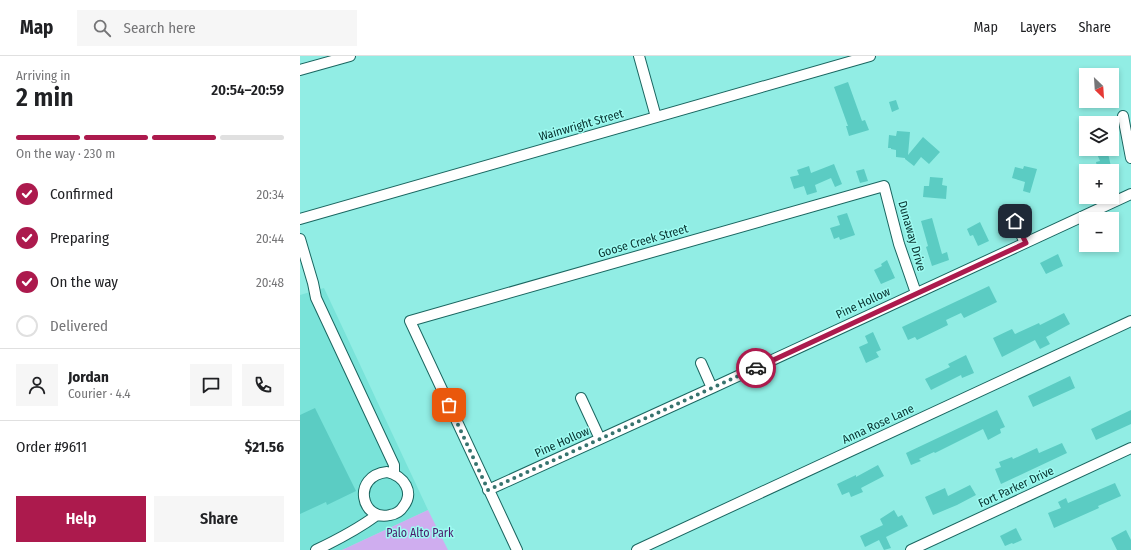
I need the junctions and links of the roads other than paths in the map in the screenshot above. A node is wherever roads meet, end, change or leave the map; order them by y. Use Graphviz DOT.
graph roads {
  1 [pos="350,56"];
  2 [pos="639,56"];
  3 [pos="870,56"];
  4 [pos="300,70"];
  5 [pos="1123,116"];
  6 [pos="656,117"];
  7 [pos="1131,158"];
  8 [pos="884,186"];
  9 [pos="1131,194"];
  10 [pos="1010,210"];
  11 [pos="300,219"];
  12 [pos="300,240"];
  13 [pos="1026,243"];
  14 [pos="916,293"];
  15 [pos="1131,321"];
  16 [pos="701,364"];
  17 [pos="712,388"];
  18 [pos="581,398"];
  19 [pos="600,439"];
  20 [pos="1131,448"];
  21 [pos="394,474"];
  22 [pos="488,490"];
  23 [pos="377,516"];
  24 [pos="316,550"];
  25 [pos="517,550"];
  26 [pos="637,550"];
  27 [pos="911,550"];
  1 -- 4 [label="street"];
  2 -- 6 [label="street"];
  3 -- 6 [label="street, Wainwright Street"];
  5 -- 7 [label="street"];
  6 -- 11 [label="street, Wainwright Street"];
  8 -- 14 [label="street, Dunaway Drive"];
  8 -- 22 [label="street, Goose Creek Street"];
  9 -- 13 [label="street, Pine Hollow"];
  10 -- 13 [label="street"];
  12 -- 21 [label="street"];
  13 -- 14 [label="street, Pine Hollow"];
  14 -- 17 [label="street, Pine Hollow"];
  15 -- 26 [label="street, Anna Rose Lane"];
  16 -- 17 [label="street"];
  17 -- 19 [label="street, Pine Hollow"];
  18 -- 19 [label="street"];
  19 -- 22 [label="street, Pine Hollow"];
  20 -- 27 [label="street, Fort Parker Drive"];
  21 -- 23 [label="street"];
  21 -- 23 [label="street"];
  22 -- 25 [label="street"];
  23 -- 24 [label="street"];
}
